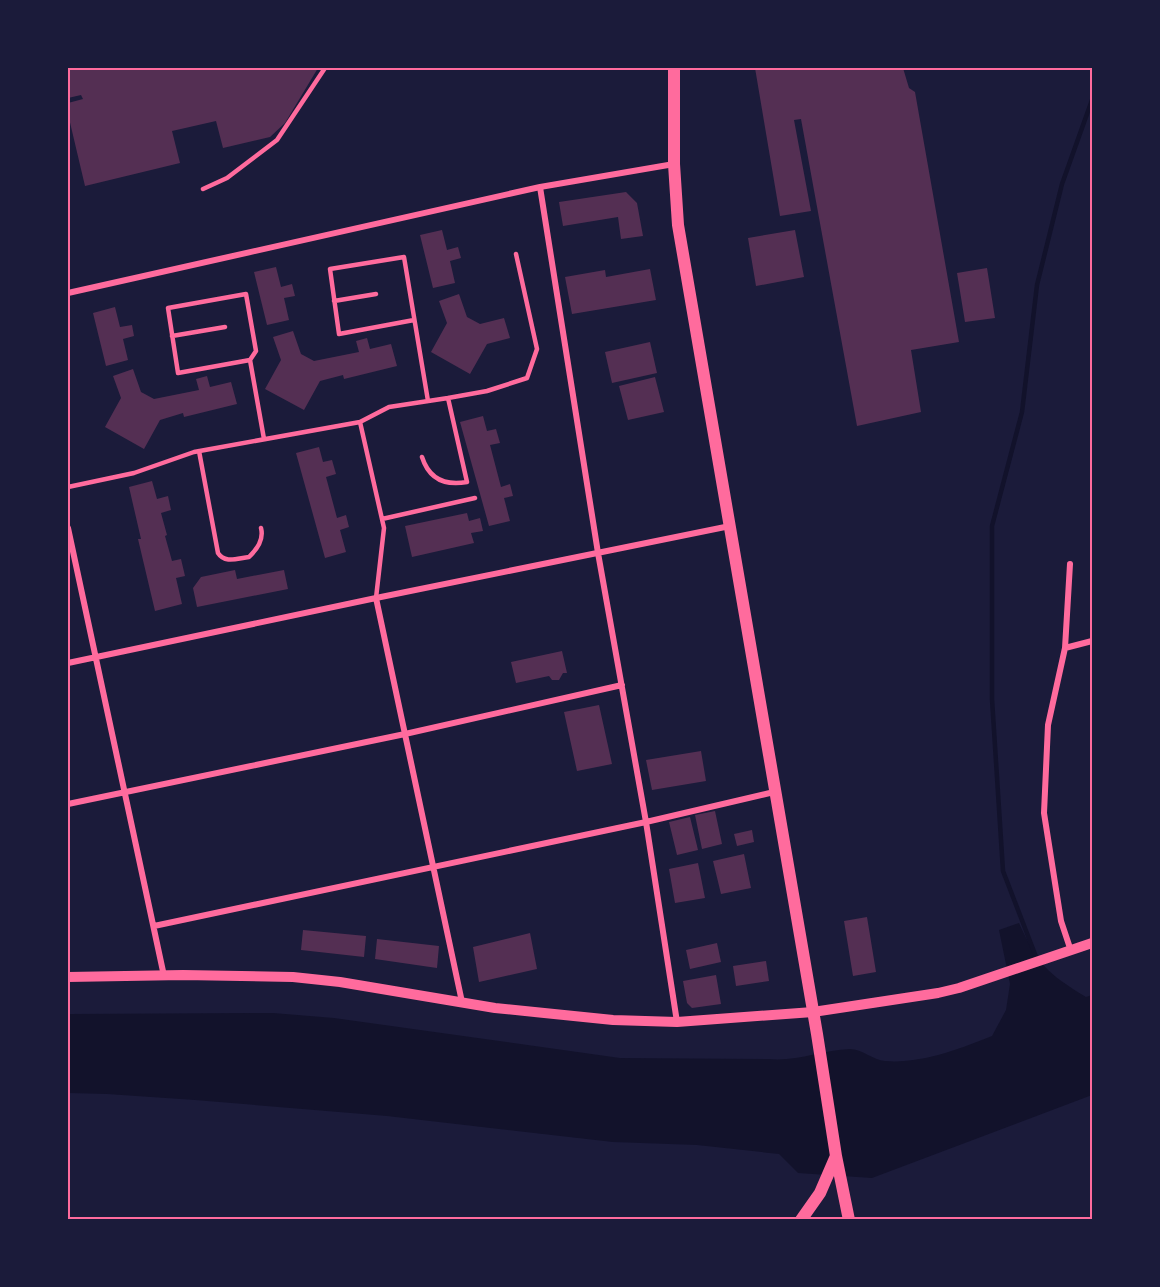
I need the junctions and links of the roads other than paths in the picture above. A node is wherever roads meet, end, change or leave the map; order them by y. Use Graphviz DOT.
graph roads {
  1 [pos="325,68"];
  2 [pos="674,68"];
  3 [pos="674,164"];
  4 [pos="540,187"];
  5 [pos="204,189"];
  6 [pos="516,254"];
  7 [pos="68,293"];
  8 [pos="375,294"];
  9 [pos="334,301"];
  10 [pos="414,320"];
  11 [pos="225,327"];
  12 [pos="172,336"];
  13 [pos="250,360"];
  14 [pos="448,398"];
  15 [pos="428,401"];
  16 [pos="360,422"];
  17 [pos="264,439"];
  18 [pos="200,451"];
  19 [pos="422,457"];
  20 [pos="68,487"];
  21 [pos="475,498"];
  22 [pos="382,519"];
  23 [pos="730,526"];
  24 [pos="68,528"];
  25 [pos="261,528"];
  26 [pos="598,553"];
  27 [pos="1071,564"];
  28 [pos="376,598"];
  29 [pos="1092,641"];
  30 [pos="1065,648"];
  31 [pos="96,657"];
  32 [pos="68,663"];
  33 [pos="622,685"];
  34 [pos="405,734"];
  35 [pos="124,792"];
  36 [pos="774,792"];
  37 [pos="68,804"];
  38 [pos="646,822"];
  39 [pos="433,867"];
  40 [pos="154,926"];
  41 [pos="1092,943"];
  42 [pos="1068,952"];
  43 [pos="164,975"];
  44 [pos="68,977"];
  45 [pos="462,1002"];
  46 [pos="813,1012"];
  47 [pos="677,1022"];
  48 [pos="836,1156"];
  49 [pos="801,1220"];
  50 [pos="849,1220"];
  1 -- 5 [label="lane"];
  2 -- 3 [label="main road"];
  3 -- 4 [label="street"];
  3 -- 23 [label="main road"];
  4 -- 7 [label="street"];
  4 -- 26 [label="street"];
  6 -- 14 [label="lane"];
  8 -- 9 [label="lane"];
  9 -- 10 [label="lane"];
  9 -- 10 [label="lane"];
  10 -- 15 [label="lane"];
  11 -- 12 [label="lane"];
  12 -- 13 [label="lane"];
  12 -- 13 [label="lane"];
  13 -- 17 [label="lane"];
  14 -- 15 [label="lane"];
  14 -- 19 [label="lane"];
  15 -- 16 [label="lane"];
  16 -- 17 [label="lane"];
  16 -- 22 [label="lane"];
  17 -- 18 [label="lane"];
  18 -- 20 [label="lane"];
  18 -- 25 [label="lane"];
  21 -- 22 [label="lane"];
  22 -- 28 [label="lane"];
  23 -- 26 [label="street"];
  23 -- 36 [label="main road"];
  24 -- 31 [label="street"];
  26 -- 28 [label="street"];
  26 -- 33 [label="street"];
  27 -- 30 [label="street"];
  28 -- 31 [label="street"];
  28 -- 34 [label="street"];
  29 -- 30 [label="street"];
  30 -- 42 [label="street"];
  31 -- 32 [label="street"];
  31 -- 35 [label="street"];
  33 -- 34 [label="street"];
  33 -- 38 [label="street"];
  34 -- 35 [label="street"];
  34 -- 39 [label="street"];
  35 -- 37 [label="street"];
  35 -- 40 [label="street"];
  36 -- 38 [label="street"];
  36 -- 46 [label="main road"];
  38 -- 39 [label="street"];
  38 -- 47 [label="street"];
  39 -- 40 [label="street"];
  39 -- 45 [label="street"];
  40 -- 43 [label="street"];
  41 -- 42 [label="street"];
  42 -- 46 [label="street"];
  43 -- 44 [label="street"];
  43 -- 45 [label="street"];
  45 -- 47 [label="street"];
  46 -- 47 [label="street"];
  46 -- 48 [label="main road"];
  48 -- 49 [label="main road"];
  48 -- 50 [label="main road"];
}
